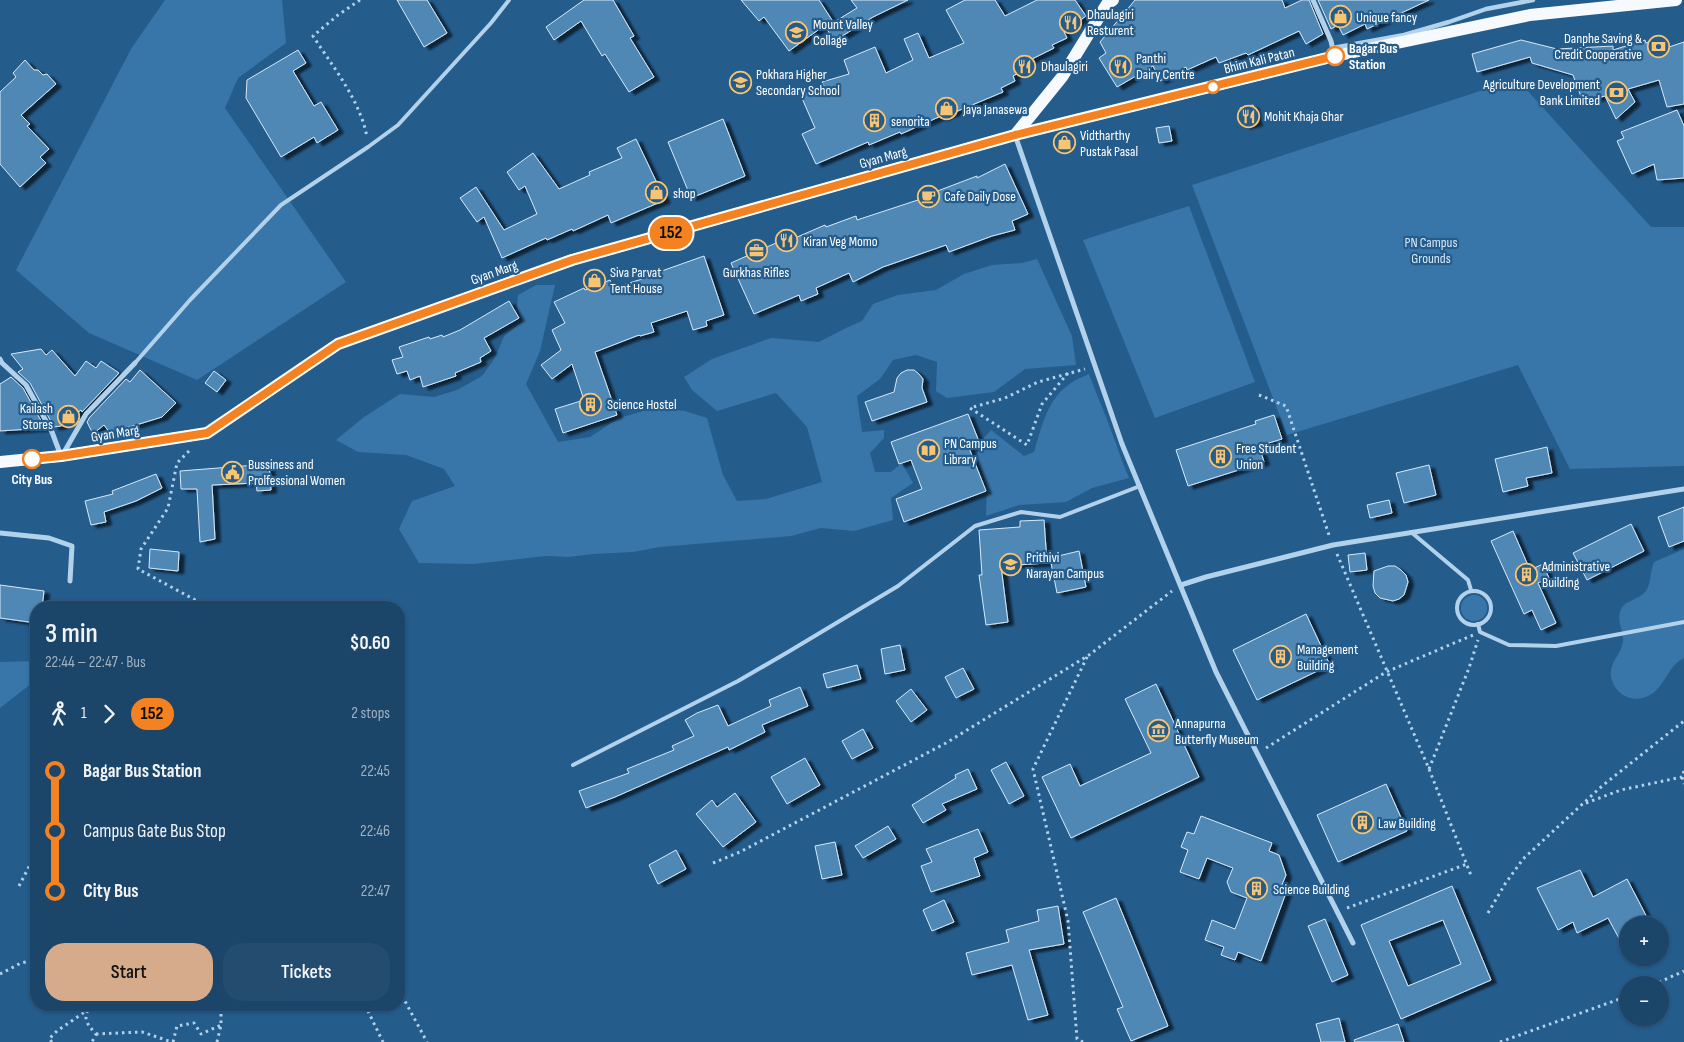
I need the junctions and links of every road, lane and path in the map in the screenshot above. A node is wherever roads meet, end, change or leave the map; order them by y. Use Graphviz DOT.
graph roads {
  1 [pos="360,0"];
  2 [pos="509,0"];
  3 [pos="1113,0"];
  4 [pos="1313,0"];
  5 [pos="1533,0"];
  6 [pos="1676,0"];
  7 [pos="1334,52"];
  8 [pos="1015,135"];
  9 [pos="368,147"];
  10 [pos="0,359"];
  11 [pos="135,363"];
  12 [pos="1095,367"];
  13 [pos="1068,373"];
  14 [pos="1259,395"];
  15 [pos="207,433"];
  16 [pos="61,456"];
  17 [pos="0,462"];
  18 [pos="1140,486"];
  19 [pos="1684,489"];
  20 [pos="1411,532"];
  21 [pos="0,533"];
  22 [pos="1333,545"];
  23 [pos="70,582"];
  24 [pos="1181,585"];
  25 [pos="1471,590"];
  26 [pos="197,601"];
  27 [pos="1684,622"];
  28 [pos="1478,624"];
  29 [pos="1480,632"];
  30 [pos="1089,655"];
  31 [pos="1386,672"];
  32 [pos="1684,721"];
  33 [pos="1257,753"];
  34 [pos="573,765"];
  35 [pos="1428,769"];
  36 [pos="1684,771"];
  37 [pos="1682,777"];
  38 [pos="1684,784"];
  39 [pos="1584,804"];
  40 [pos="713,863"];
  41 [pos="1467,864"];
  42 [pos="30,865"];
  43 [pos="1472,878"];
  44 [pos="19,886"];
  45 [pos="1337,911"];
  46 [pos="1488,913"];
  47 [pos="1353,943"];
  48 [pos="30,961"];
  49 [pos="1684,971"];
  50 [pos="0,974"];
  51 [pos="1669,978"];
  52 [pos="1619,999"];
  53 [pos="405,1001"];
  54 [pos="84,1011"];
  55 [pos="88,1011"];
  56 [pos="222,1011"];
  57 [pos="368,1011"];
  58 [pos="221,1025"];
  59 [pos="96,1034"];
  60 [pos="52,1042"];
  61 [pos="92,1042"];
  62 [pos="173,1042"];
  63 [pos="216,1042"];
  64 [pos="383,1042"];
  65 [pos="427,1042"];
  66 [pos="1083,1042"];
  67 [pos="1500,1042"];
  1 -- 9 [label="path"];
  2 -- 9 [label="lane"];
  3 -- 8 [label="main road"];
  4 -- 7 [label="street"];
  5 -- 7 [label="street"];
  6 -- 7 [label="main road, Bhim Kali Patan"];
  7 -- 8 [label="main road, Bhim Kali Patan"];
  8 -- 12 [label="street"];
  8 -- 15 [label="main road, Gyan Marg"];
  9 -- 11 [label="lane"];
  10 -- 16 [label="street"];
  11 -- 16 [label="street"];
  12 -- 13 [label="path"];
  12 -- 18 [label="street"];
  13 -- 13 [label="path"];
  14 -- 22 [label="path"];
  15 -- 16 [label="main road, Gyan Marg"];
  15 -- 26 [label="path"];
  16 -- 17 [label="main road, Gyan Marg"];
  18 -- 24 [label="street"];
  18 -- 34 [label="lane"];
  19 -- 20 [label="street"];
  20 -- 22 [label="street"];
  20 -- 25 [label="lane"];
  21 -- 23 [label="street"];
  22 -- 24 [label="street"];
  22 -- 31 [label="path"];
  24 -- 30 [label="path"];
  24 -- 33 [label="street"];
  25 -- 28 [label="lane"];
  25 -- 28 [label="lane"];
  27 -- 29 [label="lane"];
  28 -- 29 [label="lane"];
  29 -- 31 [label="path"];
  29 -- 35 [label="path"];
  30 -- 40 [label="path"];
  30 -- 66 [label="path"];
  31 -- 33 [label="path"];
  31 -- 35 [label="path"];
  32 -- 39 [label="path"];
  33 -- 45 [label="street"];
  35 -- 41 [label="path"];
  36 -- 37 [label="path"];
  37 -- 38 [label="path"];
  37 -- 39 [label="path"];
  39 -- 46 [label="path"];
  41 -- 43 [label="path"];
  41 -- 45 [label="path"];
  42 -- 44 [label="path"];
  45 -- 47 [label="street"];
  48 -- 50 [label="path"];
  49 -- 51 [label="path"];
  52 -- 67 [label="path"];
  53 -- 65 [label="path"];
  54 -- 60 [label="path"];
  55 -- 59 [label="path"];
  56 -- 58 [label="path"];
  57 -- 64 [label="path"];
  58 -- 62 [label="path"];
  58 -- 63 [label="path"];
  59 -- 61 [label="path"];
  59 -- 62 [label="path"];
}
